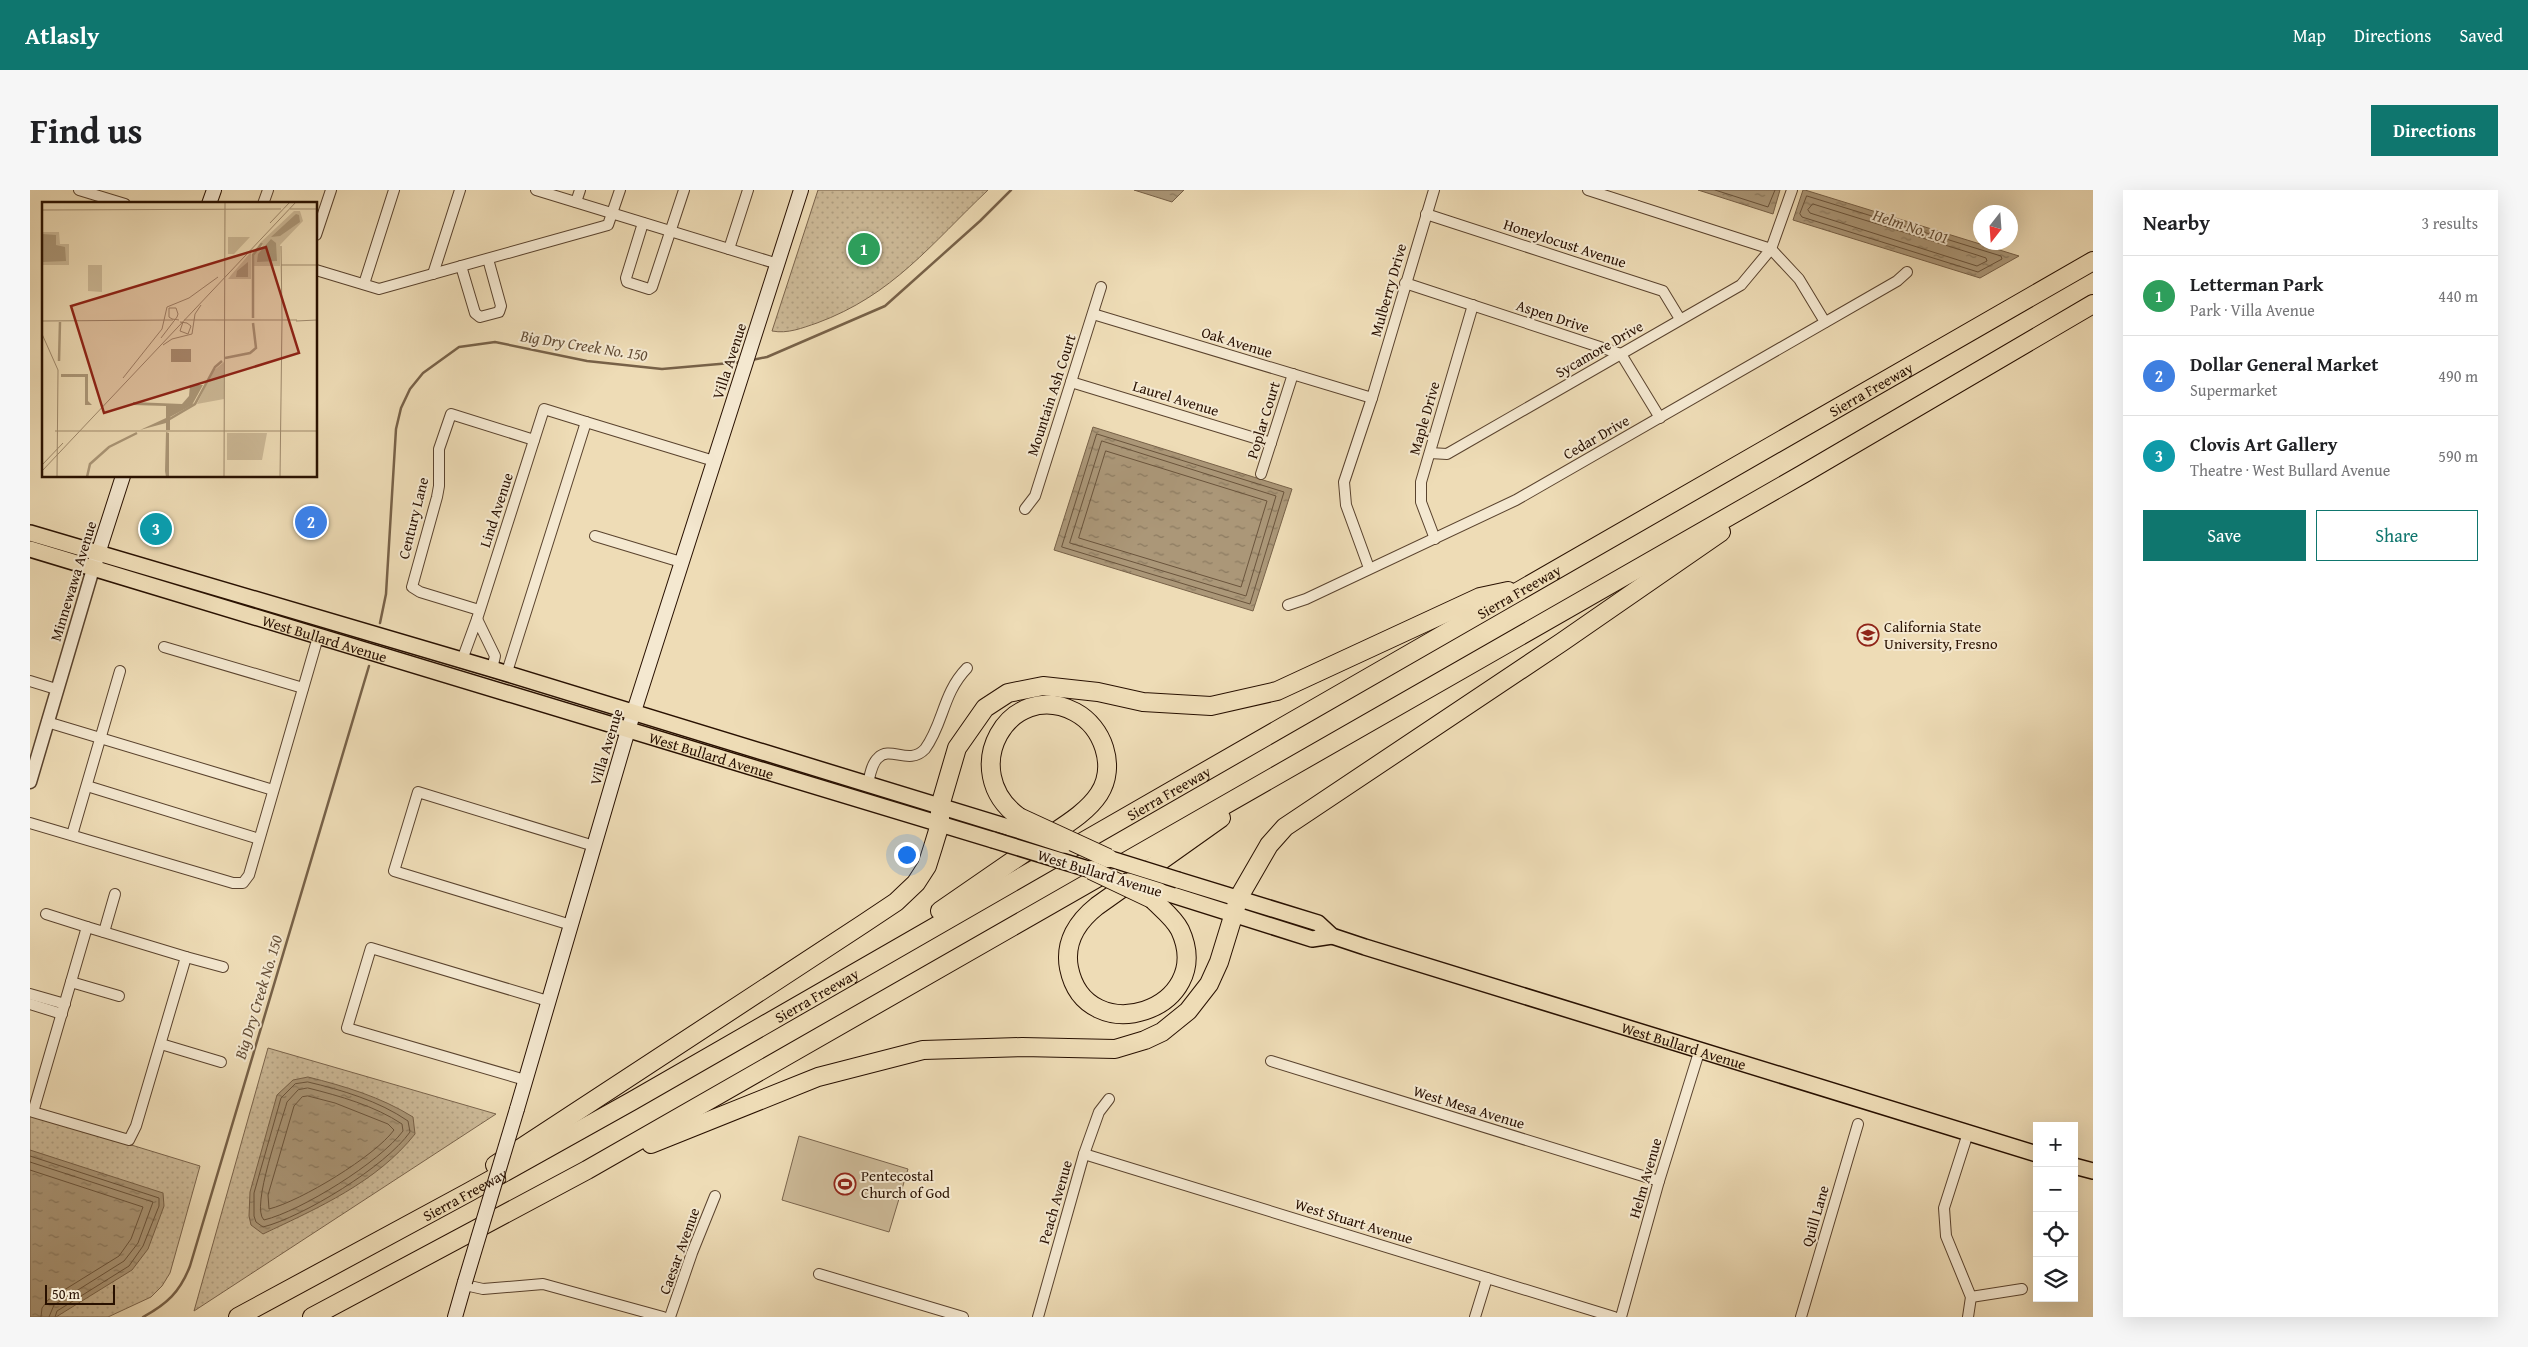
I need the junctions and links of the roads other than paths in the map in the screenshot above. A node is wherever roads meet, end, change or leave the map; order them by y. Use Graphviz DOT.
graph roads {
  1 [pos="79,190"];
  2 [pos="214,190"];
  3 [pos="268,190"];
  4 [pos="331,190"];
  5 [pos="394,190"];
  6 [pos="460,190"];
  7 [pos="536,190"];
  8 [pos="580,190"];
  9 [pos="620,190"];
  10 [pos="684,190"];
  11 [pos="748,190"];
  12 [pos="802,190"];
  13 [pos="1434,190"];
  14 [pos="1588,190"];
  15 [pos="1792,190"];
  16 [pos="118,202"];
  17 [pos="210,202"];
  18 [pos="264,202"];
  19 [pos="576,202"];
  20 [pos="612,213"];
  21 [pos="1426,214"];
  22 [pos="643,223"];
  23 [pos="318,229"];
  24 [pos="671,231"];
  25 [pos="730,249"];
  26 [pos="1771,250"];
  27 [pos="488,258"];
  28 [pos="2093,261"];
  29 [pos="778,264"];
  30 [pos="462,266"];
  31 [pos="318,271"];
  32 [pos="1907,272"];
  33 [pos="433,274"];
  34 [pos="1405,283"];
  35 [pos="364,284"];
  36 [pos="1101,287"];
  37 [pos="2093,304"];
  38 [pos="1472,305"];
  39 [pos="1093,314"];
  40 [pos="1680,319"];
  41 [pos="1825,322"];
  42 [pos="1621,354"];
  43 [pos="1293,374"];
  44 [pos="1071,382"];
  45 [pos="1372,398"];
  46 [pos="1660,418"];
  47 [pos="586,422"];
  48 [pos="534,440"];
  49 [pos="1271,443"];
  50 [pos="1430,453"];
  51 [pos="714,461"];
  52 [pos="1261,474"];
  53 [pos="1803,474"];
  54 [pos="122,478"];
  55 [pos="1026,509"];
  56 [pos="30,533"];
  57 [pos="595,536"];
  58 [pos="1435,539"];
  59 [pos="30,548"];
  60 [pos="98,552"];
  61 [pos="681,562"];
  62 [pos="1369,568"];
  63 [pos="93,569"];
  64 [pos="152,587"];
  65 [pos="1524,588"];
  66 [pos="236,593"];
  67 [pos="1288,605"];
  68 [pos="478,614"];
  69 [pos="318,637"];
  70 [pos="409,646"];
  71 [pos="164,647"];
  72 [pos="462,660"];
  73 [pos="967,668"];
  74 [pos="120,671"];
  75 [pos="499,672"];
  76 [pos="30,680"];
  77 [pos="56,688"];
  78 [pos="303,688"];
  79 [pos="633,714"];
  80 [pos="47,722"];
  81 [pos="628,730"];
  82 [pos="100,738"];
  83 [pos="1317,750"];
  84 [pos="777,774"];
  85 [pos="30,782"];
  86 [pos="868,783"];
  87 [pos="86,786"];
  88 [pos="274,790"];
  89 [pos="940,806"];
  90 [pos="30,823"];
  91 [pos="1015,823"];
  92 [pos="940,824"];
  93 [pos="72,835"];
  94 [pos="259,839"];
  95 [pos="594,846"];
  96 [pos="1108,858"];
  97 [pos="1091,870"];
  98 [pos="115,894"];
  99 [pos="1156,895"];
  100 [pos="1236,906"];
  101 [pos="46,914"];
  102 [pos="571,925"];
  103 [pos="87,927"];
  104 [pos="104,932"];
  105 [pos="186,957"];
  106 [pos="223,967"];
  107 [pos="849,974"];
  108 [pos="71,982"];
  109 [pos="30,994"];
  110 [pos="119,996"];
  111 [pos="548,1001"];
  112 [pos="30,1004"];
  113 [pos="64,1009"];
  114 [pos="161,1044"];
  115 [pos="1700,1049"];
  116 [pos="1271,1061"];
  117 [pos="221,1062"];
  118 [pos="525,1080"];
  119 [pos="1109,1099"];
  120 [pos="1858,1124"];
  121 [pos="1968,1132"];
  122 [pos="2033,1153"];
  123 [pos="1084,1154"];
  124 [pos="2077,1167"];
  125 [pos="588,1170"];
  126 [pos="2093,1172"];
  127 [pos="1659,1181"];
  128 [pos="715,1196"];
  129 [pos="380,1240"];
  130 [pos="819,1274"];
  131 [pos="1487,1278"];
  132 [pos="465,1283"];
  133 [pos="2022,1289"];
  134 [pos="1971,1296"];
  135 [pos="238,1317"];
  136 [pos="312,1317"];
  137 [pos="455,1317"];
  138 [pos="663,1317"];
  139 [pos="670,1317"];
  140 [pos="963,1317"];
  141 [pos="1038,1317"];
  142 [pos="1475,1317"];
  143 [pos="1614,1317"];
  144 [pos="1621,1317"];
  145 [pos="1801,1317"];
  146 [pos="1968,1317"];
  1 -- 16 [label="street"];
  2 -- 17 [label="main road"];
  3 -- 18 [label="street"];
  4 -- 23 [label="street"];
  5 -- 35 [label="street"];
  6 -- 33 [label="street"];
  7 -- 19 [label="street"];
  8 -- 19 [label="street"];
  9 -- 20 [label="street"];
  10 -- 24 [label="street"];
  11 -- 25 [label="street"];
  12 -- 29 [label="main road, Villa Avenue"];
  13 -- 21 [label="street, Mulberry Drive"];
  14 -- 26 [label="street"];
  15 -- 26 [label="street"];
  19 -- 20 [label="street"];
  20 -- 22 [label="street"];
  20 -- 27 [label="street"];
  21 -- 34 [label="street, Mulberry Drive"];
  21 -- 40 [label="street, Honeylocust Avenue"];
  22 -- 24 [label="street"];
  22 -- 24 [label="street"];
  24 -- 25 [label="street"];
  25 -- 29 [label="street"];
  26 -- 40 [label="street, Sycamore Drive"];
  26 -- 41 [label="street"];
  27 -- 30 [label="street"];
  27 -- 30 [label="street"];
  28 -- 65 [label="highway, Sierra Freeway"];
  29 -- 51 [label="main road, Villa Avenue"];
  30 -- 33 [label="street"];
  31 -- 35 [label="street"];
  32 -- 41 [label="street, Cedar Drive"];
  33 -- 35 [label="street"];
  34 -- 38 [label="street, Aspen Drive"];
  34 -- 45 [label="street, Mulberry Drive"];
  36 -- 39 [label="street, Mountain Ash Court"];
  37 -- 53 [label="highway"];
  38 -- 42 [label="street, Aspen Drive"];
  38 -- 50 [label="street, Maple Drive"];
  39 -- 43 [label="street, Oak Avenue"];
  39 -- 44 [label="street, Mountain Ash Court"];
  40 -- 42 [label="street, Sycamore Drive"];
  41 -- 46 [label="street, Cedar Drive"];
  42 -- 46 [label="street"];
  42 -- 50 [label="street, Sycamore Drive"];
  43 -- 45 [label="street, Oak Avenue"];
  43 -- 49 [label="street, Poplar Court"];
  44 -- 49 [label="street, Laurel Avenue"];
  44 -- 55 [label="street, Mountain Ash Court"];
  45 -- 62 [label="street, Mulberry Drive"];
  46 -- 58 [label="street, Cedar Drive"];
  47 -- 48 [label="street, Lind Avenue"];
  47 -- 51 [label="street"];
  47 -- 75 [label="street"];
  48 -- 68 [label="street, Lind Avenue"];
  48 -- 68 [label="street, Century Lane"];
  49 -- 52 [label="street, Poplar Court"];
  50 -- 58 [label="street, Maple Drive"];
  51 -- 61 [label="main road, Villa Avenue"];
  53 -- 83 [label="highway"];
  53 -- 100 [label="highway"];
  54 -- 60 [label="main road, Minnewawa Avenue"];
  56 -- 60 [label="main road, West Bullard Avenue"];
  57 -- 61 [label="street"];
  58 -- 62 [label="street, Cedar Drive"];
  59 -- 63 [label="main road, West Bullard Avenue"];
  60 -- 63 [label="main road, Minnewawa Avenue"];
  60 -- 66 [label="main road, West Bullard Avenue"];
  61 -- 79 [label="main road, Villa Avenue"];
  62 -- 67 [label="street, Cedar Drive"];
  63 -- 64 [label="main road, West Bullard Avenue"];
  63 -- 77 [label="street, Minnewawa Avenue"];
  64 -- 66 [label="main road"];
  64 -- 69 [label="main road, West Bullard Avenue"];
  65 -- 89 [label="highway"];
  65 -- 107 [label="highway, Sierra Freeway"];
  66 -- 70 [label="main road, West Bullard Avenue"];
  68 -- 72 [label="street, Lind Avenue"];
  68 -- 75 [label="street"];
  69 -- 70 [label="main road"];
  69 -- 78 [label="street"];
  69 -- 81 [label="main road, West Bullard Avenue"];
  70 -- 72 [label="main road, West Bullard Avenue"];
  71 -- 78 [label="street"];
  72 -- 75 [label="main road, West Bullard Avenue"];
  73 -- 86 [label="street"];
  74 -- 82 [label="street"];
  75 -- 79 [label="main road, West Bullard Avenue"];
  76 -- 77 [label="street"];
  77 -- 80 [label="street, Minnewawa Avenue"];
  78 -- 88 [label="street"];
  79 -- 81 [label="main road, Villa Avenue"];
  79 -- 86 [label="main road, West Bullard Avenue"];
  80 -- 82 [label="street"];
  80 -- 85 [label="street, Minnewawa Avenue"];
  81 -- 84 [label="main road, West Bullard Avenue"];
  81 -- 95 [label="main road, Villa Avenue"];
  82 -- 87 [label="street"];
  82 -- 88 [label="street"];
  83 -- 99 [label="highway"];
  83 -- 125 [label="highway"];
  84 -- 86 [label="main road"];
  84 -- 92 [label="main road, West Bullard Avenue"];
  86 -- 89 [label="main road, West Bullard Avenue"];
  87 -- 93 [label="street"];
  87 -- 94 [label="street"];
  88 -- 94 [label="street"];
  89 -- 91 [label="main road, West Bullard Avenue"];
  89 -- 92 [label="highway"];
  90 -- 93 [label="street"];
  91 -- 96 [label="highway, bridge"];
  91 -- 107 [label="highway"];
  92 -- 97 [label="main road, West Bullard Avenue, bridge"];
  92 -- 129 [label="highway"];
  93 -- 94 [label="street"];
  95 -- 102 [label="main road, Villa Avenue"];
  95 -- 102 [label="street"];
  96 -- 100 [label="main road, West Bullard Avenue, bridge"];
  97 -- 99 [label="highway, bridge"];
  98 -- 104 [label="street"];
  99 -- 100 [label="main road, West Bullard Avenue"];
  100 -- 115 [label="main road, West Bullard Avenue"];
  100 -- 125 [label="highway"];
  101 -- 103 [label="street"];
  102 -- 111 [label="main road, Villa Avenue"];
  103 -- 104 [label="street"];
  103 -- 108 [label="street"];
  104 -- 105 [label="street"];
  105 -- 106 [label="street"];
  105 -- 114 [label="street"];
  107 -- 129 [label="highway, Sierra Freeway"];
  108 -- 110 [label="street"];
  108 -- 113 [label="street"];
  109 -- 113 [label="street"];
  111 -- 118 [label="main road, Villa Avenue"];
  111 -- 118 [label="street"];
  112 -- 113 [label="street"];
  113 -- 114 [label="street"];
  114 -- 117 [label="street"];
  115 -- 121 [label="main road, West Bullard Avenue"];
  115 -- 127 [label="street, Helm Avenue"];
  116 -- 127 [label="street, West Mesa Avenue"];
  118 -- 132 [label="main road, Villa Avenue, bridge"];
  119 -- 123 [label="street, Peach Avenue"];
  120 -- 145 [label="street, Quill Lane"];
  121 -- 122 [label="main road, West Bullard Avenue"];
  121 -- 134 [label="street"];
  123 -- 131 [label="street, West Stuart Avenue"];
  123 -- 141 [label="street, Peach Avenue"];
  124 -- 126 [label="main road"];
  125 -- 136 [label="highway"];
  127 -- 144 [label="street, Helm Avenue"];
  128 -- 139 [label="street, Caesar Avenue"];
  129 -- 135 [label="highway, Sierra Freeway"];
  130 -- 140 [label="street"];
  131 -- 142 [label="street"];
  131 -- 143 [label="street, West Stuart Avenue"];
  132 -- 137 [label="main road, Villa Avenue"];
  132 -- 138 [label="street"];
  133 -- 134 [label="street"];
  134 -- 146 [label="street"];
}
